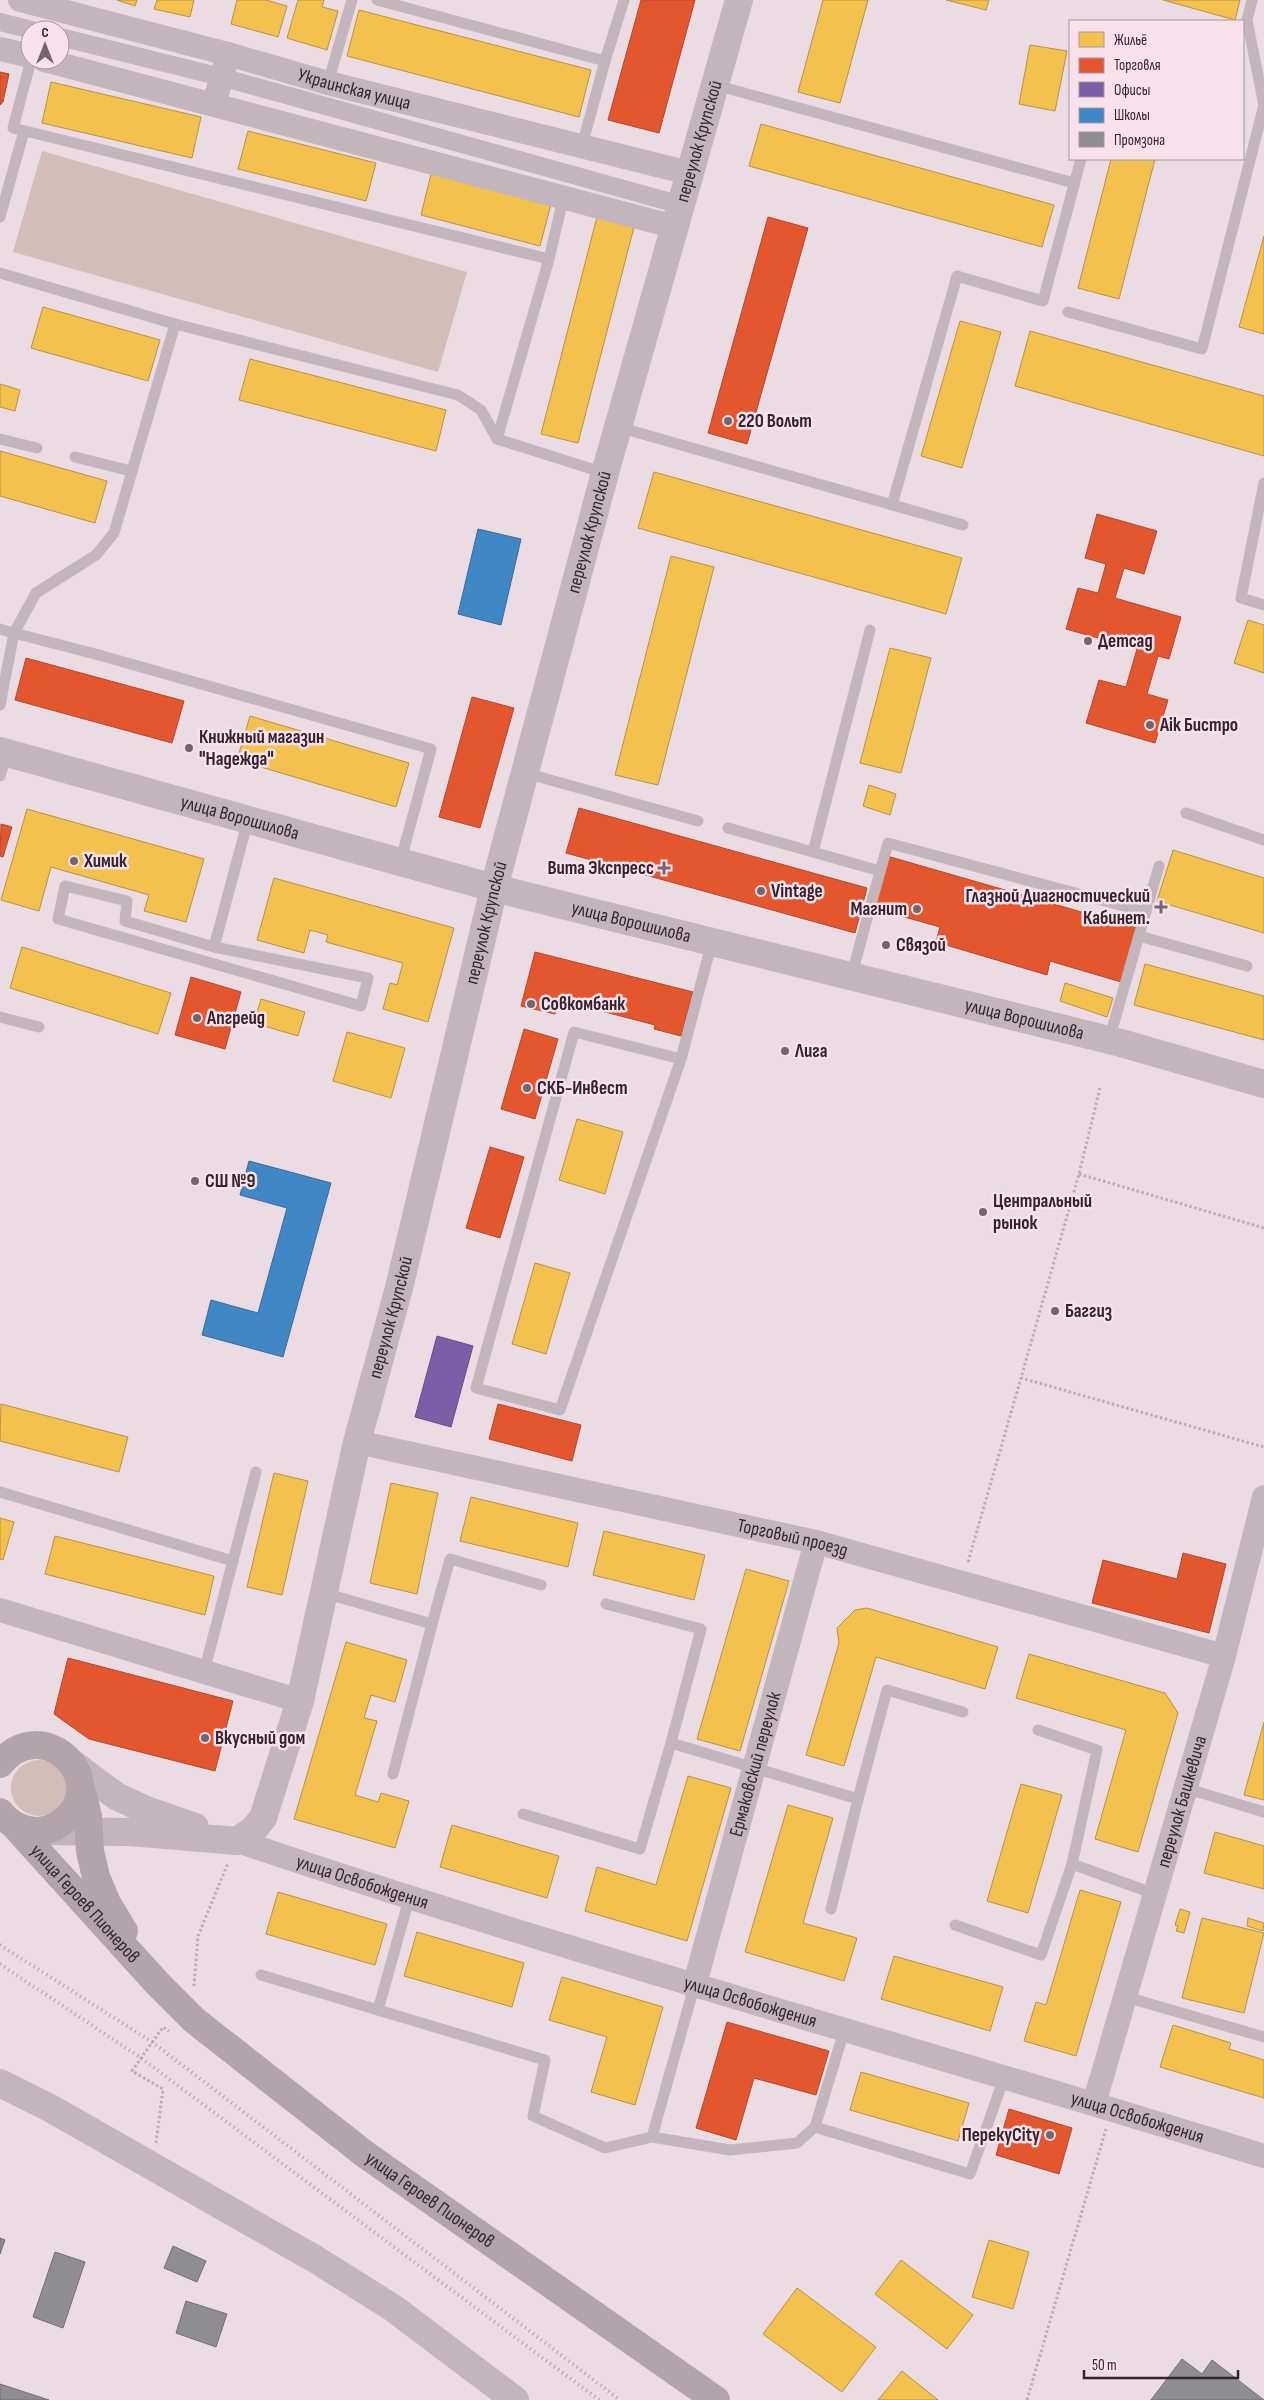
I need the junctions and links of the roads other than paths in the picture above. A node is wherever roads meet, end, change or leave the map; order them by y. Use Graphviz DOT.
graph roads {
  1 [pos="20,0"];
  2 [pos="352,0"];
  3 [pos="376,0"];
  4 [pos="624,0"];
  5 [pos="739,0"];
  6 [pos="1252,0"];
  7 [pos="0,22"];
  8 [pos="20,27"];
  9 [pos="70,39"];
  10 [pos="0,50"];
  11 [pos="20,54"];
  12 [pos="228,54"];
  13 [pos="605,61"];
  14 [pos="70,67"];
  15 [pos="28,70"];
  16 [pos="221,76"];
  17 [pos="328,83"];
  18 [pos="715,85"];
  19 [pos="214,104"];
  20 [pos="24,131"];
  21 [pos="582,146"];
  22 [pos="1081,160"];
  23 [pos="689,173"];
  24 [pos="1074,183"];
  25 [pos="563,198"];
  26 [pos="678,216"];
  27 [pos="0,217"];
  28 [pos="549,259"];
  29 [pos="0,273"];
  30 [pos="1068,312"];
  31 [pos="175,324"];
  32 [pos="618,427"];
  33 [pos="496,438"];
  34 [pos="0,439"];
  35 [pos="37,448"];
  36 [pos="75,457"];
  37 [pos="131,472"];
  38 [pos="605,473"];
  39 [pos="1264,483"];
  40 [pos="892,505"];
  41 [pos="963,525"];
  42 [pos="1264,605"];
  43 [pos="0,629"];
  44 [pos="870,630"];
  45 [pos="14,633"];
  46 [pos="0,705"];
  47 [pos="2,760"];
  48 [pos="525,774"];
  49 [pos="1186,813"];
  50 [pos="248,820"];
  51 [pos="698,821"];
  52 [pos="728,828"];
  53 [pos="1264,840"];
  54 [pos="814,852"];
  55 [pos="400,863"];
  56 [pos="1160,866"];
  57 [pos="880,871"];
  58 [pos="494,888"];
  59 [pos="1146,912"];
  60 [pos="1139,936"];
  61 [pos="712,942"];
  62 [pos="214,947"];
  63 [pos="1247,966"];
  64 [pos="851,978"];
  65 [pos="0,1017"];
  66 [pos="39,1027"];
  67 [pos="1109,1040"];
  68 [pos="681,1059"];
  69 [pos="1264,1084"];
  70 [pos="357,1442"];
  71 [pos="256,1472"];
  72 [pos="0,1492"];
  73 [pos="1264,1497"];
  74 [pos="816,1542"];
  75 [pos="233,1561"];
  76 [pos="541,1585"];
  77 [pos="324,1593"];
  78 [pos="606,1604"];
  79 [pos="0,1610"];
  80 [pos="432,1624"];
  81 [pos="1224,1656"];
  82 [pos="204,1672"];
  83 [pos="300,1701"];
  84 [pos="963,1712"];
  85 [pos="1038,1730"];
  86 [pos="0,1739"];
  87 [pos="671,1743"];
  88 [pos="40,1744"];
  89 [pos="0,1764"];
  90 [pos="754,1767"];
  91 [pos="76,1774"];
  92 [pos="392,1774"];
  93 [pos="1185,1788"];
  94 [pos="858,1799"];
  95 [pos="1264,1812"];
  96 [pos="523,1814"];
  97 [pos="11,1820"];
  98 [pos="89,1832"];
  99 [pos="237,1841"];
  100 [pos="1072,1864"];
  101 [pos="1155,1894"];
  102 [pos="409,1899"];
  103 [pos="831,1909"];
  104 [pos="955,1925"];
  105 [pos="262,1976"];
  106 [pos="156,1983"];
  107 [pos="694,1987"];
  108 [pos="1126,1997"];
  109 [pos="378,2010"];
  110 [pos="844,2031"];
  111 [pos="1264,2037"];
  112 [pos="1004,2078"];
  113 [pos="0,2083"];
  114 [pos="1103,2107"];
  115 [pos="815,2127"];
  116 [pos="652,2137"];
  117 [pos="1264,2156"];
  118 [pos="515,2400"];
  119 [pos="716,2400"];
  1 -- 12 [label="street, Украинская улица"];
  2 -- 17 [label="lane"];
  3 -- 13 [label="lane"];
  4 -- 13 [label="lane"];
  5 -- 18 [label="street, переулок Крупской"];
  6 -- 30 [label="lane"];
  7 -- 8 [label="street"];
  9 -- 16 [label="street"];
  10 -- 11 [label="street"];
  12 -- 16 [label="street"];
  12 -- 17 [label="street, Украинская улица"];
  13 -- 21 [label="lane"];
  14 -- 19 [label="street"];
  15 -- 20 [label="lane"];
  16 -- 19 [label="street"];
  16 -- 26 [label="street"];
  17 -- 21 [label="street, Украинская улица"];
  18 -- 23 [label="street, переулок Крупской"];
  18 -- 24 [label="lane"];
  19 -- 25 [label="street"];
  20 -- 27 [label="lane"];
  20 -- 28 [label="lane"];
  21 -- 23 [label="street, Украинская улица"];
  22 -- 24 [label="lane"];
  23 -- 26 [label="street, переулок Крупской"];
  24 -- 40 [label="lane"];
  25 -- 26 [label="street"];
  25 -- 28 [label="lane"];
  26 -- 32 [label="street, переулок Крупской"];
  28 -- 33 [label="lane"];
  29 -- 31 [label="lane"];
  31 -- 33 [label="lane"];
  31 -- 37 [label="lane"];
  32 -- 38 [label="street, переулок Крупской"];
  32 -- 40 [label="lane"];
  33 -- 38 [label="lane"];
  34 -- 35 [label="lane"];
  36 -- 37 [label="lane"];
  37 -- 45 [label="lane"];
  38 -- 48 [label="street, переулок Крупской"];
  39 -- 42 [label="lane"];
  40 -- 41 [label="lane"];
  43 -- 45 [label="lane"];
  44 -- 54 [label="lane"];
  45 -- 46 [label="lane"];
  45 -- 55 [label="lane"];
  47 -- 50 [label="street, улица Ворошилова"];
  48 -- 51 [label="lane"];
  48 -- 58 [label="street, переулок Крупской"];
  49 -- 53 [label="lane"];
  50 -- 55 [label="street, улица Ворошилова"];
  50 -- 62 [label="lane"];
  52 -- 54 [label="lane"];
  54 -- 57 [label="lane"];
  55 -- 58 [label="street, улица Ворошилова"];
  56 -- 59 [label="lane"];
  57 -- 59 [label="lane"];
  57 -- 64 [label="lane"];
  58 -- 61 [label="street, улица Ворошилова"];
  58 -- 70 [label="street, переулок Крупской"];
  59 -- 60 [label="lane"];
  60 -- 63 [label="lane"];
  60 -- 67 [label="lane"];
  61 -- 64 [label="street, улица Ворошилова"];
  61 -- 68 [label="lane"];
  62 -- 62 [label="lane"];
  64 -- 67 [label="street, улица Ворошилова"];
  65 -- 66 [label="lane"];
  67 -- 69 [label="street, улица Ворошилова"];
  68 -- 68 [label="lane"];
  70 -- 74 [label="street, Торговый проезд"];
  70 -- 77 [label="street, переулок Крупской"];
  71 -- 75 [label="lane"];
  72 -- 75 [label="lane"];
  73 -- 81 [label="street, переулок Башкевича"];
  74 -- 81 [label="street, Торговый проезд"];
  74 -- 90 [label="street, Ермаковский переулок"];
  75 -- 82 [label="lane"];
  76 -- 80 [label="lane"];
  77 -- 80 [label="lane"];
  77 -- 83 [label="street, переулок Крупской"];
  78 -- 87 [label="lane"];
  79 -- 82 [label="street"];
  80 -- 92 [label="lane"];
  81 -- 93 [label="street, переулок Башкевича"];
  82 -- 83 [label="street"];
  83 -- 99 [label="street, переулок Крупской"];
  84 -- 94 [label="lane"];
  85 -- 100 [label="lane"];
  86 -- 88 [label="main road"];
  87 -- 90 [label="lane"];
  87 -- 96 [label="lane"];
  88 -- 89 [label="main road"];
  88 -- 91 [label="main road"];
  90 -- 94 [label="lane"];
  90 -- 107 [label="street, Ермаковский переулок"];
  91 -- 97 [label="main road"];
  91 -- 98 [label="main road, улица Героев Пионеров"];
  91 -- 99 [label="street"];
  93 -- 95 [label="lane"];
  93 -- 101 [label="street, переулок Башкевича"];
  94 -- 103 [label="lane"];
  97 -- 98 [label="street"];
  97 -- 106 [label="main road, улица Героев Пионеров"];
  98 -- 99 [label="street"];
  98 -- 106 [label="main road, улица Героев Пионеров"];
  99 -- 102 [label="street, улица Освобождения"];
  100 -- 101 [label="lane"];
  100 -- 104 [label="lane"];
  101 -- 108 [label="street, переулок Башкевича"];
  102 -- 107 [label="street, улица Освобождения"];
  102 -- 109 [label="lane"];
  105 -- 109 [label="lane"];
  106 -- 119 [label="main road, улица Героев Пионеров"];
  107 -- 110 [label="street, улица Освобождения"];
  107 -- 116 [label="lane"];
  108 -- 111 [label="lane"];
  108 -- 114 [label="street, переулок Башкевича"];
  109 -- 116 [label="lane"];
  110 -- 112 [label="street, улица Освобождения"];
  110 -- 115 [label="lane"];
  112 -- 114 [label="street, улица Освобождения"];
  112 -- 115 [label="lane"];
  113 -- 118 [label="street"];
  114 -- 117 [label="street, улица Освобождения"];
  115 -- 116 [label="lane"];
}
